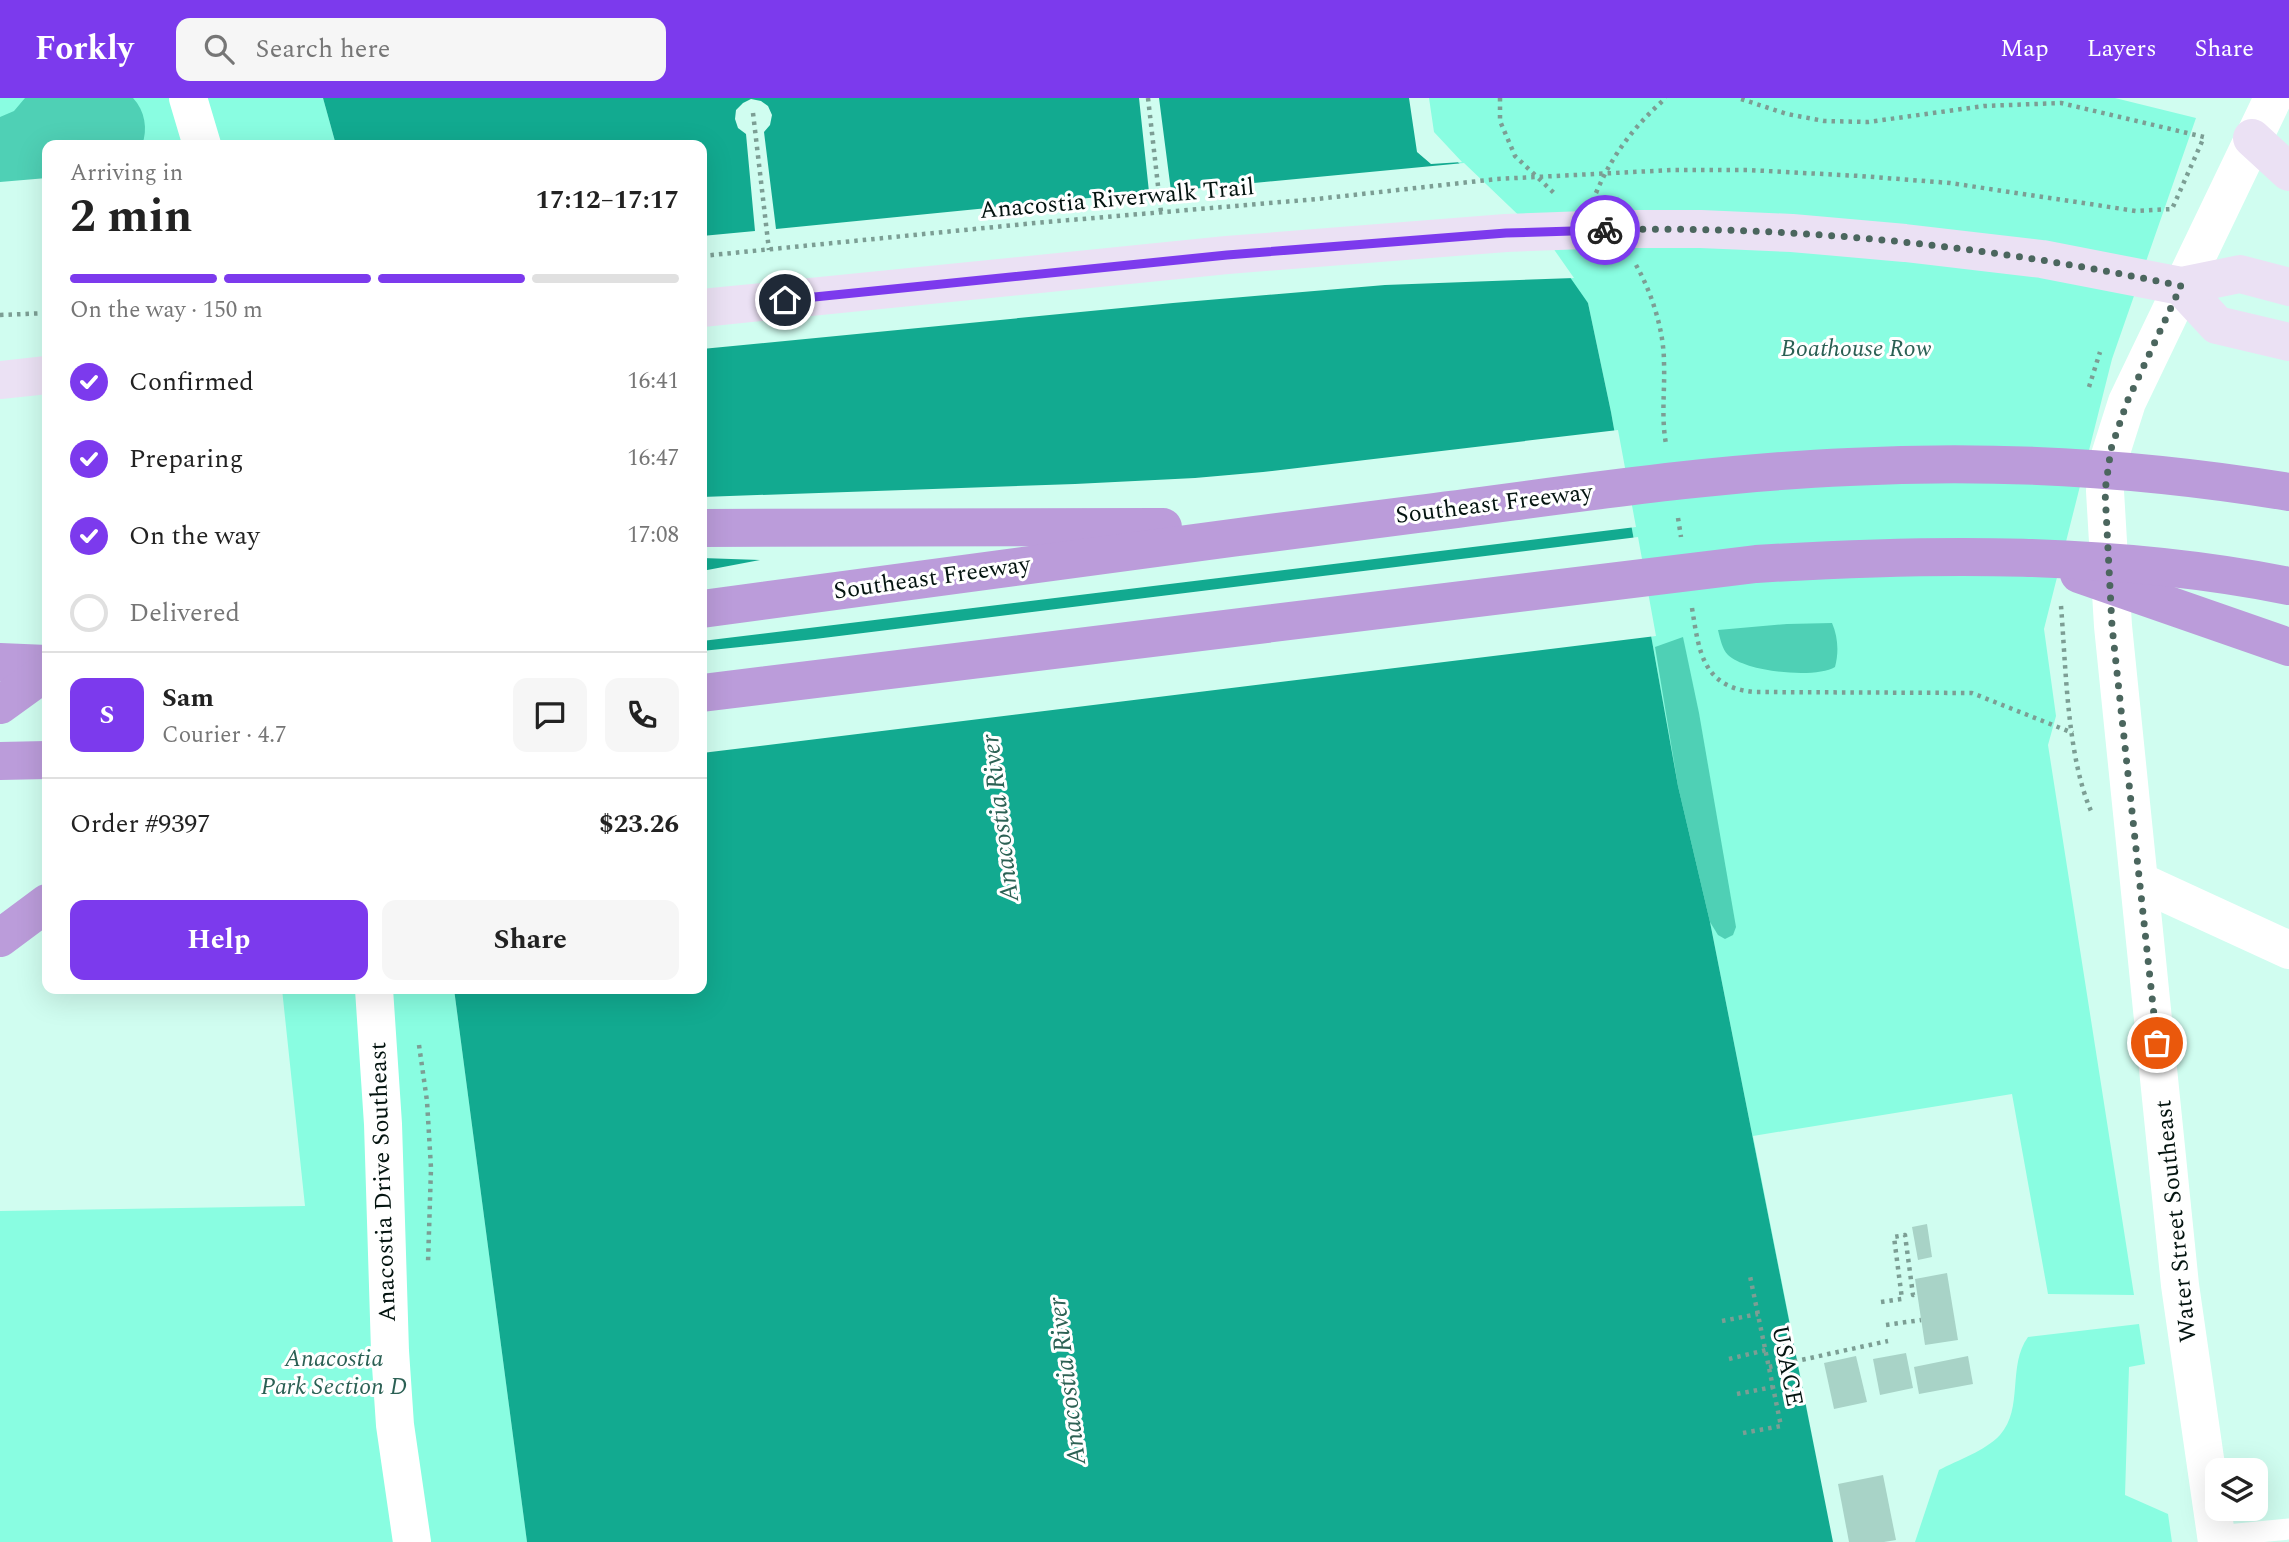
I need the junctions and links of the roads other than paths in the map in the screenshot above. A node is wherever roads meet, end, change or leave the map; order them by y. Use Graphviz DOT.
graph roads {
  1 [pos="187,98"];
  2 [pos="2273,98"];
  3 [pos="2252,138"];
  4 [pos="200,140"];
  5 [pos="2289,172"];
  6 [pos="2181,286"];
  7 [pos="2289,287"];
  8 [pos="707,307"];
  9 [pos="2289,342"];
  10 [pos="42,376"];
  11 [pos="0,380"];
  12 [pos="2289,492"];
  13 [pos="1315,527"];
  14 [pos="707,528"];
  15 [pos="2029,557"];
  16 [pos="2289,586"];
  17 [pos="707,608"];
  18 [pos="2289,647"];
  19 [pos="0,662"];
  20 [pos="42,664"];
  21 [pos="42,675"];
  22 [pos="707,691"];
  23 [pos="0,705"];
  24 [pos="42,760"];
  25 [pos="0,761"];
  26 [pos="2141,882"];
  27 [pos="42,907"];
  28 [pos="0,938"];
  29 [pos="2289,950"];
  30 [pos="374,994"];
  31 [pos="2289,1529"];
  32 [pos="2217,1539"];
  33 [pos="412,1542"];
  1 -- 4 [label="street"];
  2 -- 3 [label="street, Water Street Southeast"];
  3 -- 5 [label="main road"];
  3 -- 6 [label="street, Water Street Southeast"];
  6 -- 7 [label="main road"];
  6 -- 8 [label="main road"];
  6 -- 9 [label="main road"];
  6 -- 26 [label="street, Water Street Southeast"];
  10 -- 11 [label="main road"];
  12 -- 13 [label="highway, Southeast Freeway"];
  13 -- 14 [label="highway"];
  13 -- 17 [label="highway, Southeast Freeway"];
  15 -- 16 [label="highway"];
  15 -- 18 [label="highway"];
  15 -- 22 [label="highway"];
  19 -- 20 [label="highway"];
  21 -- 23 [label="highway"];
  24 -- 25 [label="highway"];
  26 -- 29 [label="street"];
  26 -- 32 [label="street, Water Street Southeast"];
  27 -- 28 [label="highway"];
  30 -- 33 [label="street, Anacostia Drive Southeast"];
  31 -- 32 [label="lane"];
}
